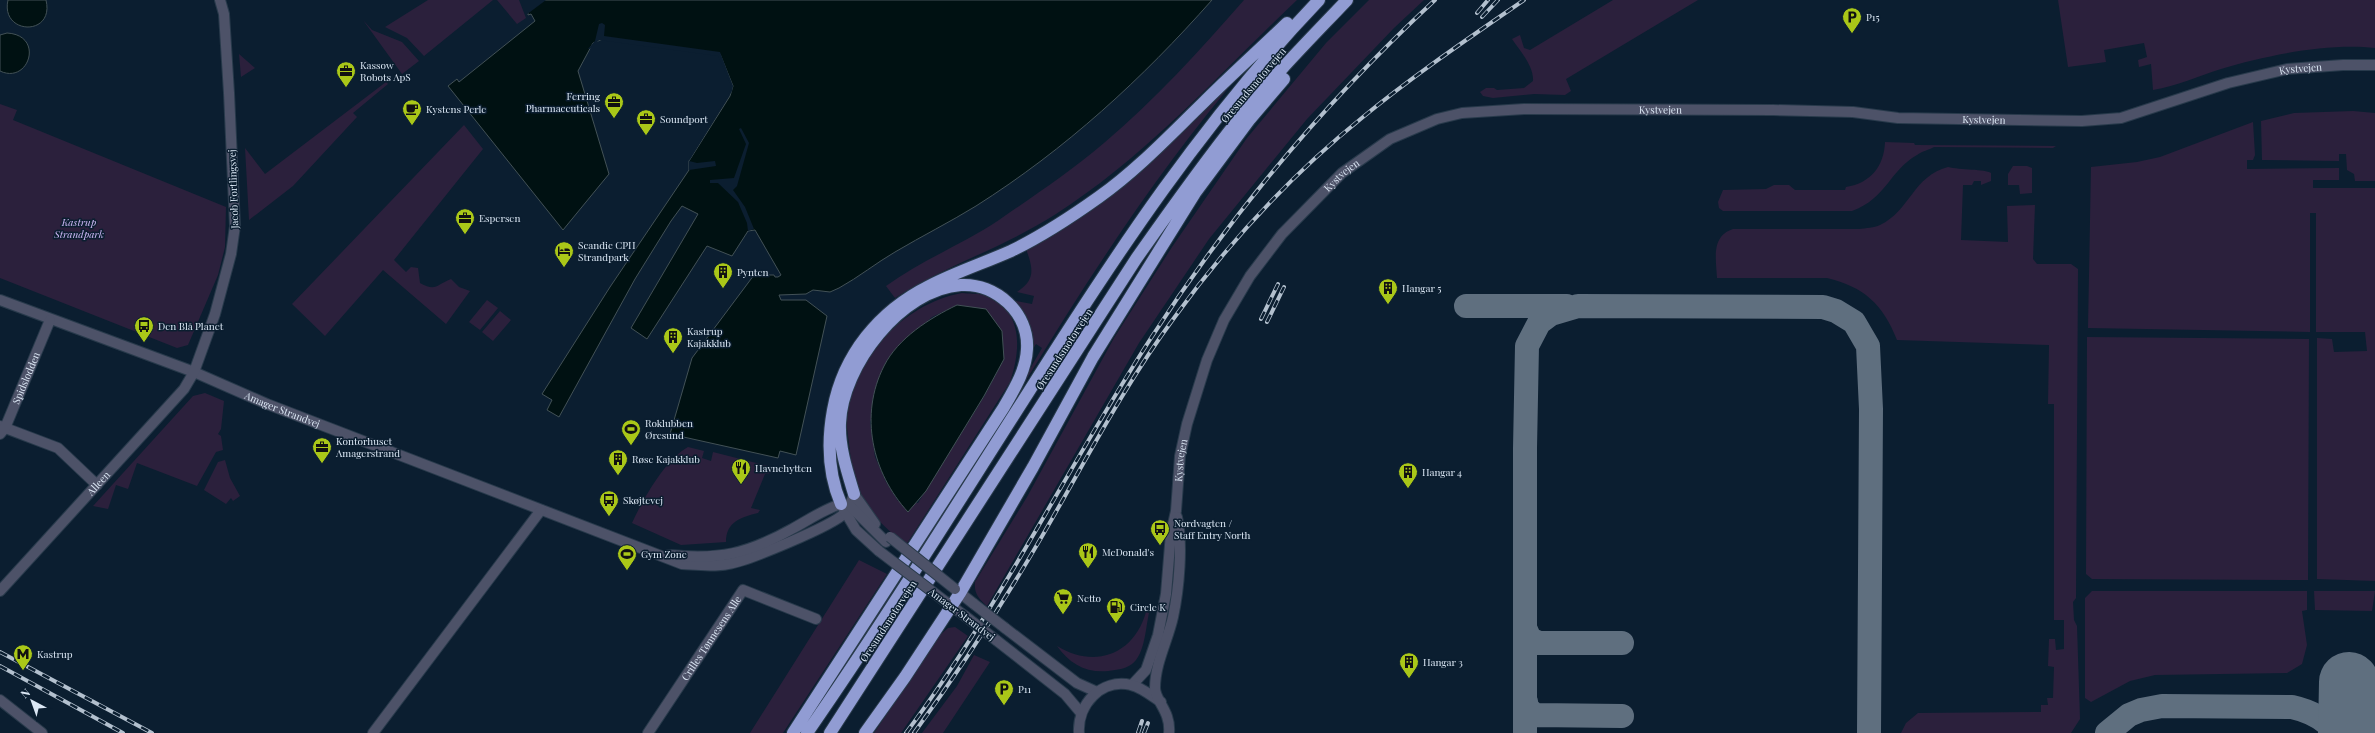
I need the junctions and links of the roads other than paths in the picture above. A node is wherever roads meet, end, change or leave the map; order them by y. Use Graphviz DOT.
graph roads {
  1 [pos="220,0"];
  2 [pos="1312,0"];
  3 [pos="1319,0"];
  4 [pos="1347,0"];
  5 [pos="1332,16"];
  6 [pos="2375,65"];
  7 [pos="0,300"];
  8 [pos="50,320"];
  9 [pos="194,372"];
  10 [pos="2,429"];
  11 [pos="97,485"];
  12 [pos="854,494"];
  13 [pos="845,508"];
  14 [pos="541,510"];
  15 [pos="1176,511"];
  16 [pos="888,540"];
  17 [pos="0,591"];
  18 [pos="957,591"];
  19 [pos="948,603"];
  20 [pos="816,619"];
  21 [pos="1132,685"];
  22 [pos="1097,692"];
  23 [pos="0,700"];
  24 [pos="1161,702"];
  25 [pos="1082,713"];
  26 [pos="42,733"];
  27 [pos="373,733"];
  28 [pos="648,733"];
  29 [pos="793,733"];
  30 [pos="807,733"];
  31 [pos="830,733"];
  32 [pos="865,733"];
  33 [pos="1079,733"];
  34 [pos="1169,733"];
  1 -- 9 [label="street, Jacob Fortlingsvej"];
  2 -- 13 [label="highway"];
  3 -- 30 [label="highway, Øresundsmotorvejen"];
  4 -- 5 [label="highway, Øresundsmotorvejen"];
  5 -- 18 [label="highway"];
  5 -- 31 [label="highway, Øresundsmotorvejen"];
  6 -- 15 [label="street, Kystvejen"];
  7 -- 8 [label="street, Amager Strandvej"];
  8 -- 9 [label="street, Amager Strandvej"];
  8 -- 10 [label="street, Spidslodden"];
  9 -- 11 [label="street, Alleen"];
  9 -- 14 [label="street, Amager Strandvej"];
  10 -- 11 [label="street"];
  11 -- 17 [label="street, Alleen"];
  12 -- 13 [label="street"];
  12 -- 16 [label="street, Amager Strandvej"];
  12 -- 29 [label="highway"];
  13 -- 14 [label="street, Amager Strandvej"];
  13 -- 16 [label="street, Amager Strandvej"];
  13 -- 19 [label="street, Amager Strandvej, bridge"];
  14 -- 27 [label="street"];
  15 -- 21 [label="street, Kystvejen"];
  15 -- 24 [label="street, Kystvejen"];
  16 -- 18 [label="street, Amager Strandvej, bridge"];
  18 -- 19 [label="highway"];
  18 -- 22 [label="street, Amager Strandvej, bridge"];
  19 -- 25 [label="street, Amager Strandvej, bridge"];
  19 -- 32 [label="highway"];
  20 -- 28 [label="street, Crilles Tønnesens Alle"];
  21 -- 22 [label="street"];
  21 -- 24 [label="street"];
  22 -- 25 [label="street"];
  23 -- 26 [label="street"];
  24 -- 34 [label="street, Kystvejen"];
  25 -- 33 [label="street"];
}
